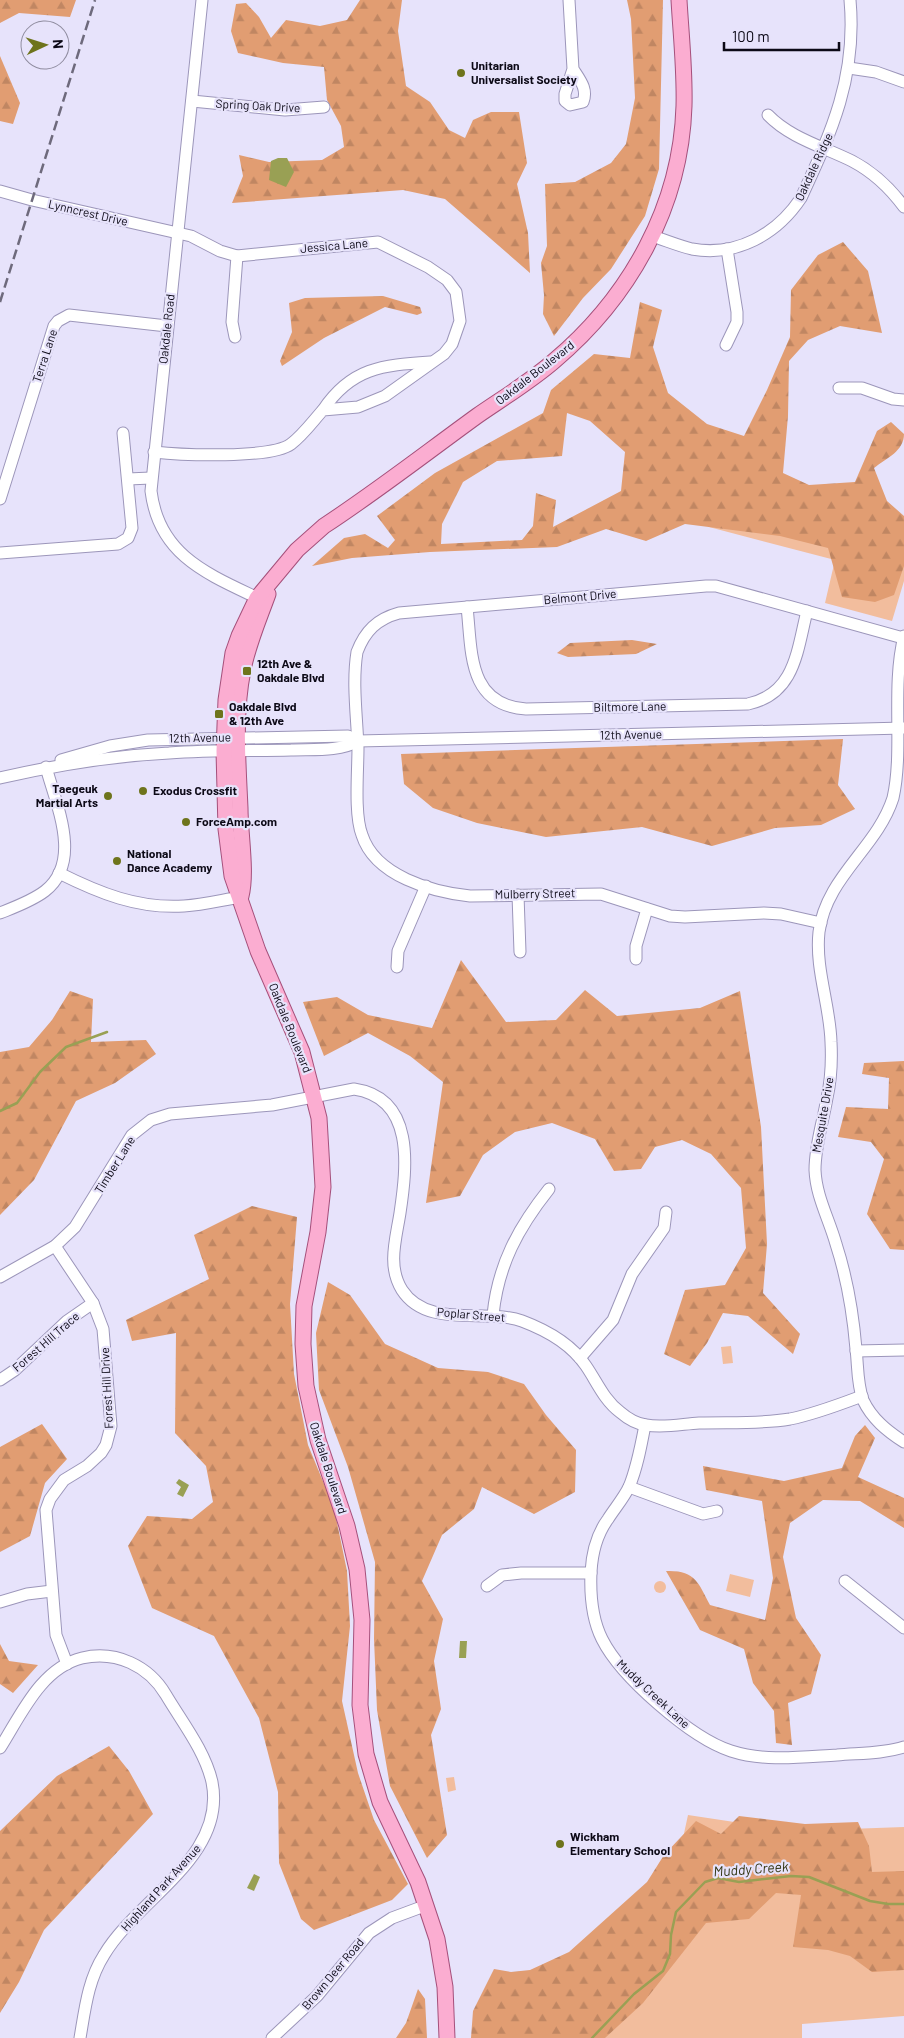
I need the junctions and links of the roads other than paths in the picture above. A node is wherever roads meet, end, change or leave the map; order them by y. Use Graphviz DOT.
graph roads {
  1 [pos="202,0"];
  2 [pos="569,0"];
  3 [pos="679,0"];
  4 [pos="850,0"];
  5 [pos="849,68"];
  6 [pos="573,69"];
  7 [pos="904,82"];
  8 [pos="192,101"];
  9 [pos="324,108"];
  10 [pos="768,115"];
  11 [pos="824,148"];
  12 [pos="0,191"];
  13 [pos="904,207"];
  14 [pos="178,233"];
  15 [pos="652,236"];
  16 [pos="727,249"];
  17 [pos="237,256"];
  18 [pos="167,326"];
  19 [pos="235,337"];
  20 [pos="726,345"];
  21 [pos="430,362"];
  22 [pos="840,388"];
  23 [pos="904,400"];
  24 [pos="323,410"];
  25 [pos="124,433"];
  26 [pos="154,452"];
  27 [pos="151,478"];
  28 [pos="128,479"];
  29 [pos="0,499"];
  30 [pos="0,552"];
  31 [pos="261,600"];
  32 [pos="467,607"];
  33 [pos="807,611"];
  34 [pos="904,637"];
  35 [pos="901,728"];
  36 [pos="358,741"];
  37 [pos="232,744"];
  38 [pos="901,763"];
  39 [pos="46,767"];
  40 [pos="0,778"];
  41 [pos="900,787"];
  42 [pos="59,873"];
  43 [pos="426,886"];
  44 [pos="518,895"];
  45 [pos="241,897"];
  46 [pos="647,909"];
  47 [pos="0,913"];
  48 [pos="821,923"];
  49 [pos="520,952"];
  50 [pos="636,959"];
  51 [pos="397,967"];
  52 [pos="314,1096"];
  53 [pos="550,1189"];
  54 [pos="666,1212"];
  55 [pos="55,1246"];
  56 [pos="0,1277"];
  57 [pos="93,1304"];
  58 [pos="493,1315"];
  59 [pos="904,1350"];
  60 [pos="856,1351"];
  61 [pos="580,1358"];
  62 [pos="0,1380"];
  63 [pos="862,1396"];
  64 [pos="645,1425"];
  65 [pos="904,1442"];
  66 [pos="629,1487"];
  67 [pos="716,1511"];
  68 [pos="591,1572"];
  69 [pos="845,1581"];
  70 [pos="487,1586"];
  71 [pos="52,1591"];
  72 [pos="0,1602"];
  73 [pos="904,1628"];
  74 [pos="68,1664"];
  75 [pos="904,1747"];
  76 [pos="0,1748"];
  77 [pos="426,1905"];
  78 [pos="80,2038"];
  79 [pos="272,2038"];
  80 [pos="447,2038"];
  1 -- 8 [label="street, Oakdale Road"];
  2 -- 6 [label="street"];
  3 -- 15 [label="main road, Oakdale Boulevard"];
  4 -- 5 [label="street, Oakdale Ridge"];
  5 -- 7 [label="street"];
  5 -- 11 [label="street, Oakdale Ridge"];
  8 -- 9 [label="street, Spring Oak Drive"];
  8 -- 14 [label="street, Oakdale Road"];
  10 -- 11 [label="street"];
  11 -- 13 [label="street"];
  11 -- 16 [label="street, Oakdale Ridge"];
  12 -- 14 [label="street, Lynncrest Drive"];
  14 -- 17 [label="street, Jessica Lane"];
  14 -- 18 [label="street, Oakdale Road"];
  15 -- 16 [label="street, Oakdale Ridge"];
  15 -- 31 [label="main road, Oakdale Boulevard"];
  16 -- 20 [label="street"];
  17 -- 19 [label="street"];
  17 -- 21 [label="street, Jessica Lane"];
  18 -- 26 [label="street, Oakdale Road"];
  18 -- 29 [label="street, Terra Lane"];
  21 -- 24 [label="street, Jessica Lane"];
  21 -- 24 [label="street"];
  22 -- 23 [label="street"];
  24 -- 26 [label="street"];
  25 -- 28 [label="street"];
  26 -- 27 [label="street, Oakdale Road"];
  27 -- 28 [label="street"];
  27 -- 31 [label="street, Oakdale Road"];
  28 -- 30 [label="street"];
  31 -- 37 [label="main road, Oakdale Boulevard"];
  32 -- 33 [label="street, Belmont Drive"];
  32 -- 33 [label="street, Biltmore Lane"];
  32 -- 36 [label="street, Belmont Drive"];
  33 -- 34 [label="street, Belmont Drive"];
  34 -- 35 [label="street, Mesquite Drive"];
  35 -- 36 [label="street, 12th Avenue"];
  35 -- 38 [label="street, Mesquite Drive"];
  36 -- 37 [label="street, 12th Avenue"];
  36 -- 43 [label="street, Mulberry Street"];
  37 -- 39 [label="street, 12th Avenue"];
  37 -- 45 [label="main road, Oakdale Boulevard"];
  38 -- 41 [label="street, Mesquite Drive"];
  39 -- 40 [label="street, 12th Avenue"];
  39 -- 42 [label="street"];
  41 -- 48 [label="street, Mesquite Drive"];
  42 -- 45 [label="street"];
  42 -- 47 [label="street"];
  43 -- 44 [label="street, Mulberry Street"];
  43 -- 51 [label="street"];
  44 -- 46 [label="street, Mulberry Street"];
  44 -- 49 [label="street"];
  45 -- 52 [label="main road, Oakdale Boulevard"];
  46 -- 48 [label="street, Mulberry Street"];
  46 -- 50 [label="street"];
  48 -- 60 [label="street, Mesquite Drive"];
  52 -- 55 [label="street, Timber Lane"];
  52 -- 58 [label="street, Poplar Street"];
  52 -- 77 [label="main road, Oakdale Boulevard"];
  53 -- 58 [label="street"];
  54 -- 61 [label="street"];
  55 -- 56 [label="street, Timber Lane"];
  55 -- 57 [label="street, Forest Hill Drive"];
  57 -- 62 [label="street, Forest Hill Trace"];
  57 -- 71 [label="street, Forest Hill Drive"];
  58 -- 61 [label="street, Poplar Street"];
  59 -- 60 [label="street"];
  60 -- 63 [label="street, Mesquite Drive"];
  61 -- 64 [label="street, Poplar Street"];
  63 -- 64 [label="street, Poplar Street"];
  63 -- 65 [label="street, Mesquite Drive"];
  64 -- 66 [label="street, Muddy Creek Lane"];
  66 -- 67 [label="street"];
  66 -- 68 [label="street, Muddy Creek Lane"];
  68 -- 70 [label="street"];
  68 -- 75 [label="street, Muddy Creek Lane"];
  69 -- 73 [label="street"];
  71 -- 72 [label="street"];
  71 -- 74 [label="street, Forest Hill Drive"];
  74 -- 76 [label="street, Highland Park Avenue"];
  74 -- 78 [label="street, Highland Park Avenue"];
  77 -- 79 [label="street, Brown Deer Road"];
  77 -- 80 [label="main road, Oakdale Boulevard"];
}
